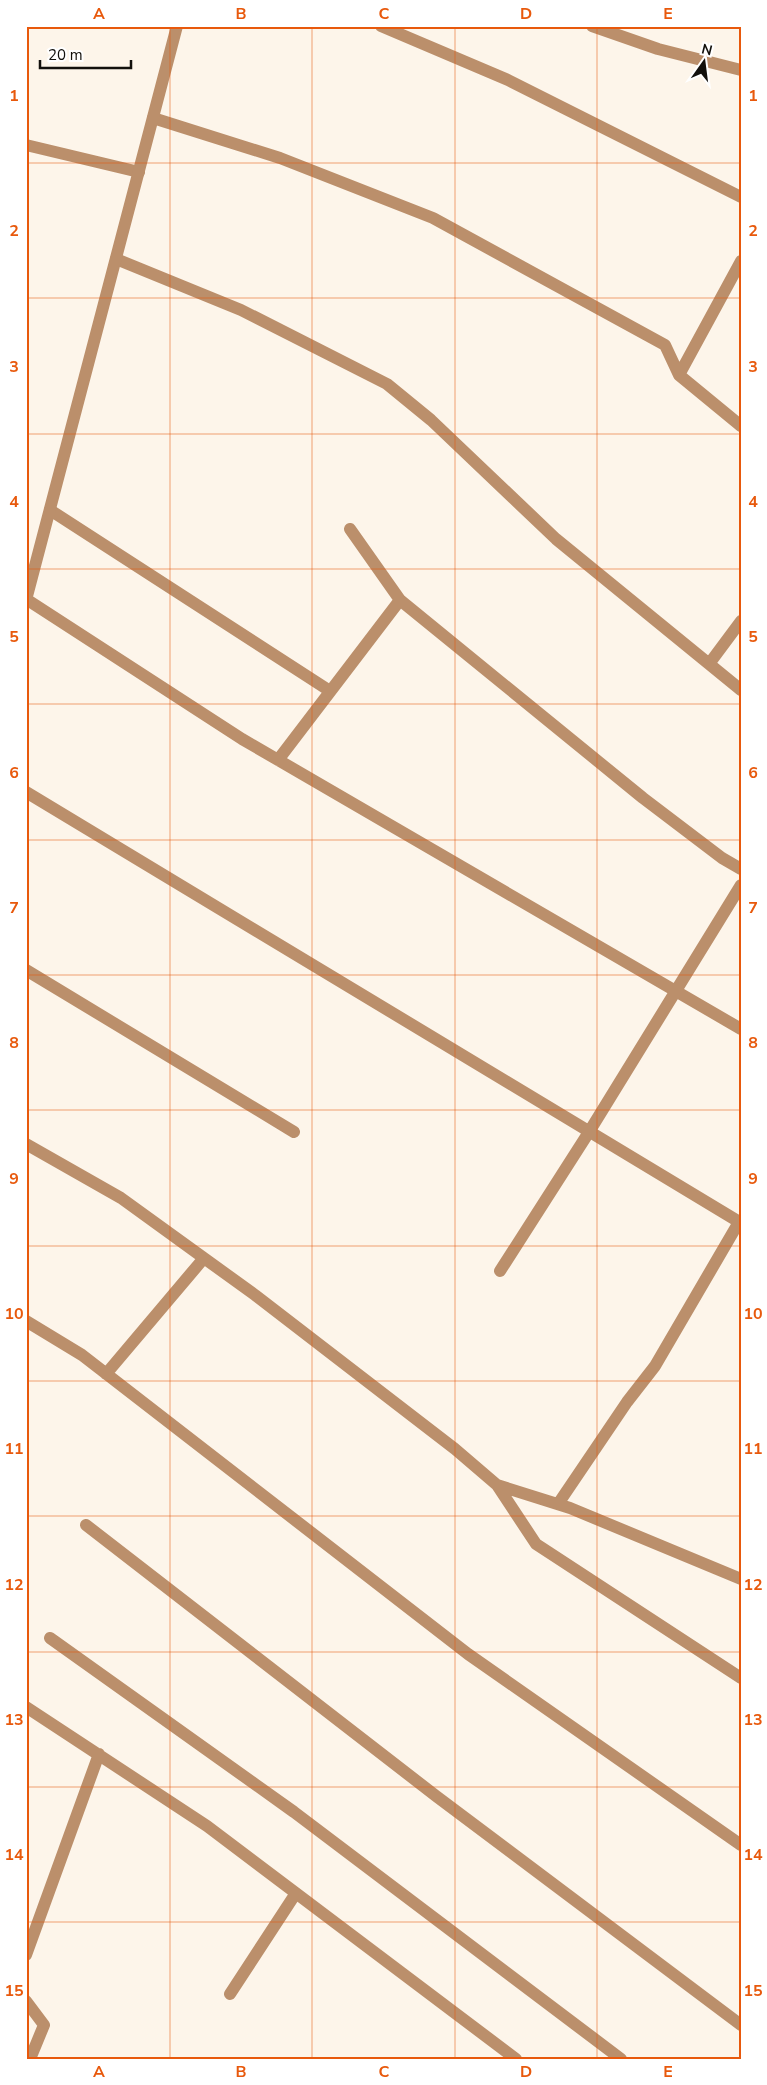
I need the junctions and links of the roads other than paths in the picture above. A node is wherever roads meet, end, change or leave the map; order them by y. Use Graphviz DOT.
graph roads {
  1 [pos="177,26"];
  2 [pos="381,26"];
  3 [pos="592,26"];
  4 [pos="406,31"];
  5 [pos="741,70"];
  6 [pos="153,118"];
  7 [pos="26,145"];
  8 [pos="139,172"];
  9 [pos="741,197"];
  10 [pos="116,259"];
  11 [pos="741,261"];
  12 [pos="679,375"];
  13 [pos="741,426"];
  14 [pos="50,510"];
  15 [pos="350,529"];
  16 [pos="26,599"];
  17 [pos="400,600"];
  18 [pos="741,621"];
  19 [pos="709,664"];
  20 [pos="741,690"];
  21 [pos="330,691"];
  22 [pos="278,760"];
  23 [pos="26,792"];
  24 [pos="741,868"];
  25 [pos="741,885"];
  26 [pos="26,970"];
  27 [pos="676,991"];
  28 [pos="741,1029"];
  29 [pos="294,1132"];
  30 [pos="589,1132"];
  31 [pos="26,1144"];
  32 [pos="740,1222"];
  33 [pos="204,1258"];
  34 [pos="500,1271"];
  35 [pos="26,1321"];
  36 [pos="106,1374"];
  37 [pos="497,1485"];
  38 [pos="558,1504"];
  39 [pos="86,1525"];
  40 [pos="741,1579"];
  41 [pos="50,1638"];
  42 [pos="741,1678"];
  43 [pos="26,1706"];
  44 [pos="99,1754"];
  45 [pos="741,1845"];
  46 [pos="296,1893"];
  47 [pos="26,1954"];
  48 [pos="230,1994"];
  49 [pos="26,2001"];
  50 [pos="741,2025"];
  51 [pos="30,2059"];
  52 [pos="516,2059"];
  53 [pos="622,2059"];
  1 -- 6 [label="street"];
  2 -- 4 [label="street"];
  3 -- 5 [label="street"];
  4 -- 9 [label="street"];
  6 -- 8 [label="street"];
  6 -- 12 [label="street"];
  7 -- 8 [label="street"];
  8 -- 10 [label="street"];
  10 -- 14 [label="street"];
  10 -- 19 [label="street"];
  11 -- 12 [label="street"];
  12 -- 13 [label="street"];
  14 -- 16 [label="street"];
  14 -- 21 [label="street"];
  15 -- 17 [label="street"];
  16 -- 22 [label="street"];
  17 -- 21 [label="street"];
  17 -- 24 [label="street"];
  18 -- 19 [label="street"];
  19 -- 20 [label="street"];
  21 -- 22 [label="street"];
  22 -- 27 [label="street"];
  23 -- 30 [label="street"];
  25 -- 27 [label="street"];
  26 -- 29 [label="street"];
  27 -- 28 [label="street"];
  27 -- 30 [label="street"];
  30 -- 32 [label="street"];
  30 -- 34 [label="street"];
  31 -- 33 [label="street"];
  32 -- 38 [label="street"];
  33 -- 36 [label="street"];
  33 -- 37 [label="street"];
  35 -- 36 [label="street"];
  36 -- 45 [label="street"];
  37 -- 38 [label="street"];
  37 -- 42 [label="street"];
  38 -- 40 [label="street"];
  39 -- 50 [label="street"];
  41 -- 53 [label="street"];
  43 -- 44 [label="street"];
  44 -- 46 [label="street"];
  44 -- 47 [label="street"];
  46 -- 48 [label="street"];
  46 -- 52 [label="street"];
  49 -- 51 [label="street"];
}
